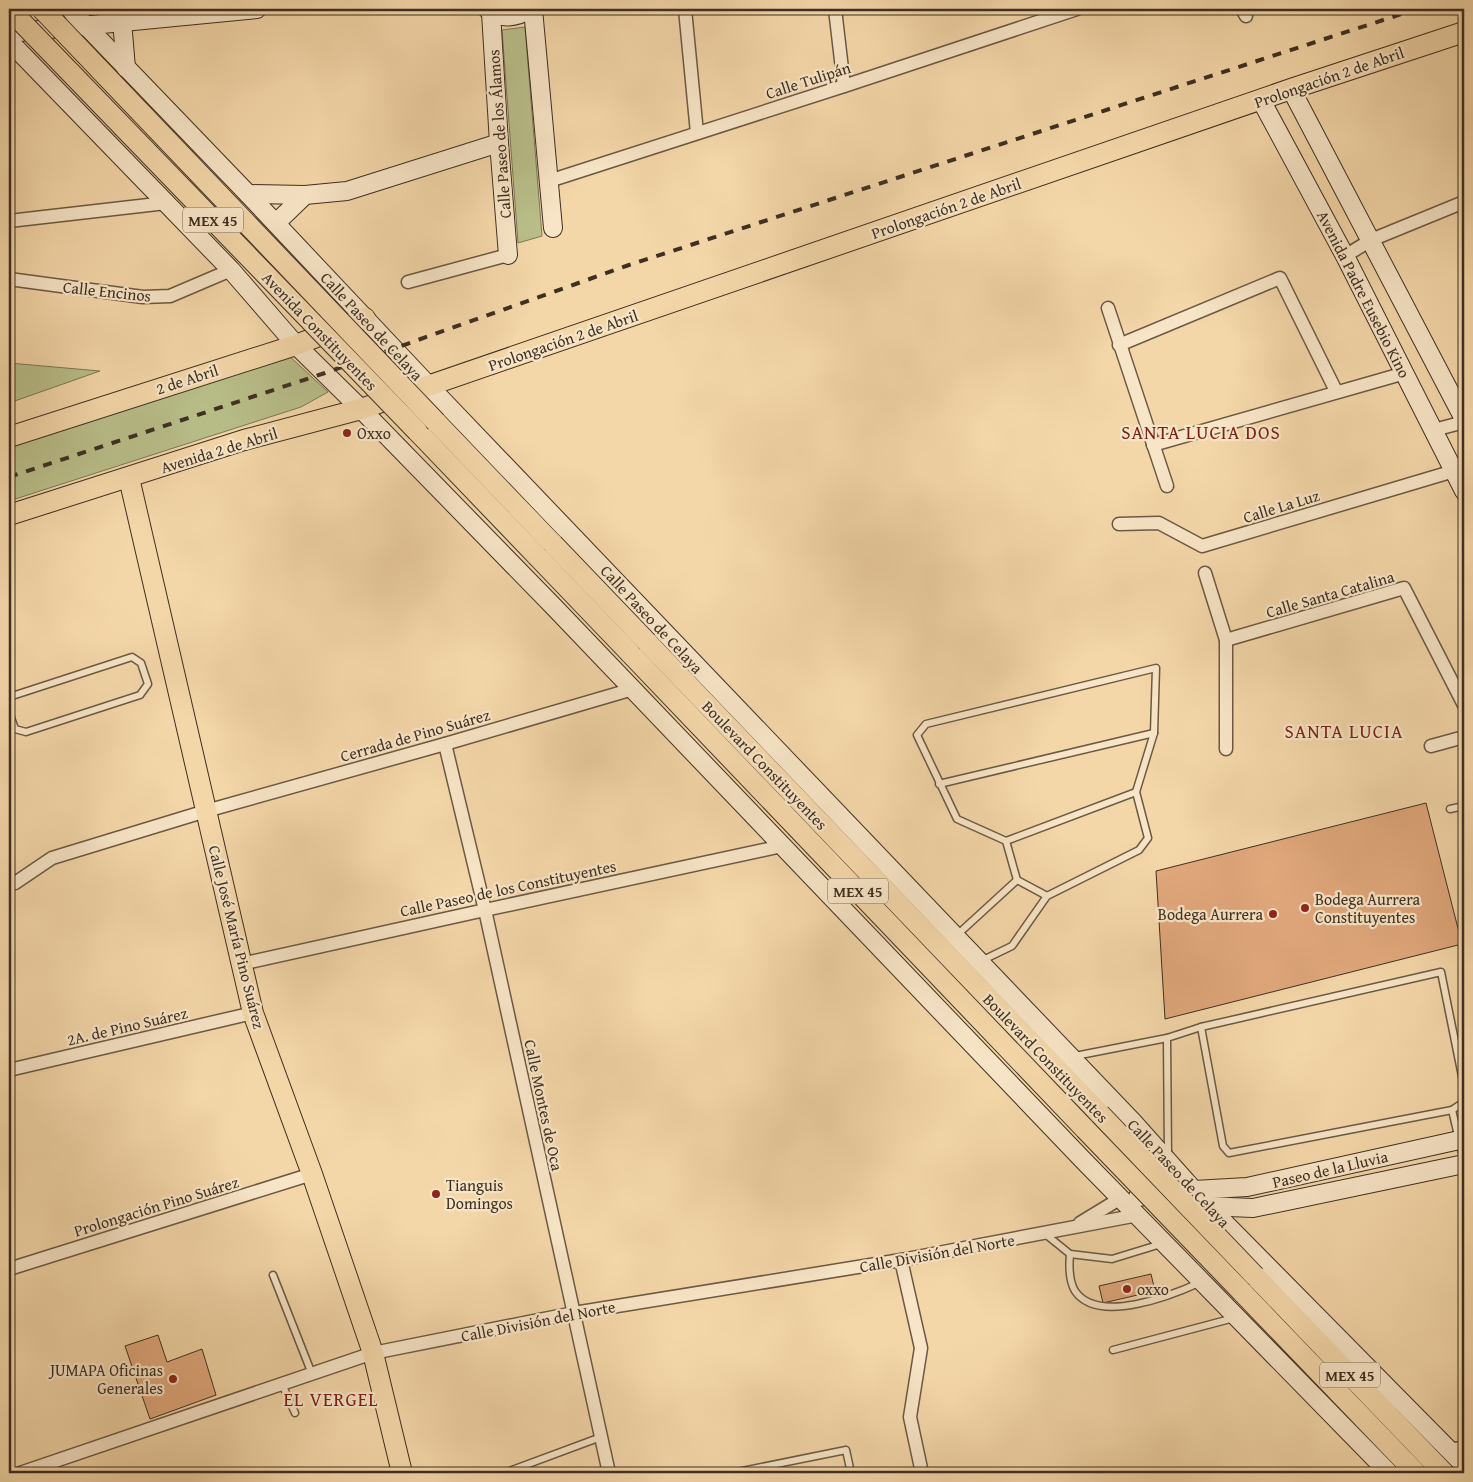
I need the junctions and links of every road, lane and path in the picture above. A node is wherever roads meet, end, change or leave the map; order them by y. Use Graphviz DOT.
graph roads {
  1 [pos="9,9"];
  2 [pos="42,9"];
  3 [pos="70,9"];
  4 [pos="257,9"];
  5 [pos="532,9"];
  6 [pos="685,9"];
  7 [pos="836,9"];
  8 [pos="1073,9"];
  9 [pos="489,11"];
  10 [pos="122,16"];
  11 [pos="85,25"];
  12 [pos="1464,32"];
  13 [pos="9,33"];
  14 [pos="9,41"];
  15 [pos="123,65"];
  16 [pos="844,86"];
  17 [pos="1291,89"];
  18 [pos="1261,100"];
  19 [pos="67,102"];
  20 [pos="697,133"];
  21 [pos="499,143"];
  22 [pos="549,181"];
  23 [pos="248,194"];
  24 [pos="305,195"];
  25 [pos="1464,202"];
  26 [pos="166,203"];
  27 [pos="9,221"];
  28 [pos="280,227"];
  29 [pos="553,228"];
  30 [pos="1371,240"];
  31 [pos="508,255"];
  32 [pos="1345,256"];
  33 [pos="231,270"];
  34 [pos="9,279"];
  35 [pos="408,282"];
  36 [pos="1108,308"];
  37 [pos="365,318"];
  38 [pos="296,345"];
  39 [pos="1119,345"];
  40 [pos="1405,373"];
  41 [pos="429,386"];
  42 [pos="1336,391"];
  43 [pos="361,409"];
  44 [pos="1464,420"];
  45 [pos="462,421"];
  46 [pos="1434,430"];
  47 [pos="9,437"];
  48 [pos="1153,445"];
  49 [pos="398,447"];
  50 [pos="1459,470"];
  51 [pos="129,478"];
  52 [pos="1167,486"];
  53 [pos="1464,491"];
  54 [pos="9,515"];
  55 [pos="1119,524"];
  56 [pos="603,567"];
  57 [pos="1205,573"];
  58 [pos="555,608"];
  59 [pos="654,622"];
  60 [pos="1226,640"];
  61 [pos="647,642"];
  62 [pos="630,653"];
  63 [pos="610,665"];
  64 [pos="633,689"];
  65 [pos="9,697"];
  66 [pos="1464,705"];
  67 [pos="9,712"];
  68 [pos="1154,733"];
  69 [pos="1464,737"];
  70 [pos="445,744"];
  71 [pos="1431,746"];
  72 [pos="1226,749"];
  73 [pos="940,784"];
  74 [pos="1136,792"];
  75 [pos="1464,806"];
  76 [pos="1450,809"];
  77 [pos="206,811"];
  78 [pos="1006,841"];
  79 [pos="782,846"];
  80 [pos="1017,880"];
  81 [pos="9,885"];
  82 [pos="1048,896"];
  83 [pos="485,910"];
  84 [pos="956,937"];
  85 [pos="980,962"];
  86 [pos="241,964"];
  87 [pos="253,1014"];
  88 [pos="1201,1027"];
  89 [pos="1167,1038"];
  90 [pos="1071,1057"];
  91 [pos="9,1070"];
  92 [pos="1464,1086"];
  93 [pos="1464,1102"];
  94 [pos="1452,1110"];
  95 [pos="1133,1122"];
  96 [pos="1462,1140"];
  97 [pos="1082,1159"];
  98 [pos="1168,1162"];
  99 [pos="1464,1162"];
  100 [pos="312,1174"];
  101 [pos="1194,1190"];
  102 [pos="1121,1198"];
  103 [pos="1208,1206"];
  104 [pos="1138,1215"];
  105 [pos="1072,1228"];
  106 [pos="1044,1233"];
  107 [pos="1239,1236"];
  108 [pos="1165,1243"];
  109 [pos="1070,1254"];
  110 [pos="902,1260"];
  111 [pos="9,1268"];
  112 [pos="273,1275"];
  113 [pos="1203,1281"];
  114 [pos="574,1313"];
  115 [pos="1238,1317"];
  116 [pos="1113,1350"];
  117 [pos="373,1353"];
  118 [pos="312,1374"];
  119 [pos="282,1384"];
  120 [pos="295,1413"];
  121 [pos="601,1437"];
  122 [pos="1464,1445"];
  123 [pos="1446,1446"];
  124 [pos="1464,1465"];
  125 [pos="20,1473"];
  126 [pos="402,1473"];
  127 [pos="504,1473"];
  128 [pos="609,1473"];
  129 [pos="732,1473"];
  130 [pos="851,1473"];
  131 [pos="922,1473"];
  132 [pos="1389,1473"];
  133 [pos="1416,1473"];
  134 [pos="1444,1473"];
  1 -- 62 [label="main road, Avenida Constituyentes / MEX 45, bridge"];
  2 -- 61 [label="main road, Avenida Constituyentes / MEX 45, bridge"];
  3 -- 11 [label="main road, Calle Paseo de Celaya"];
  4 -- 10 [label="main road"];
  5 -- 9 [label="main road"];
  5 -- 22 [label="main road"];
  6 -- 20 [label="street"];
  7 -- 16 [label="street"];
  8 -- 16 [label="street, Calle Tulipán"];
  9 -- 21 [label="main road, Calle Paseo de los Álamos"];
  10 -- 11 [label="main road"];
  10 -- 15 [label="main road"];
  11 -- 13 [label="main road"];
  11 -- 15 [label="main road, Calle Paseo de Celaya"];
  12 -- 17 [label="main road, Prolongación 2 de Abril"];
  14 -- 19 [label="main road"];
  15 -- 19 [label="main road"];
  15 -- 23 [label="main road, Calle Paseo de Celaya"];
  16 -- 20 [label="street, Calle Tulipán"];
  17 -- 18 [label="main road, Prolongación 2 de Abril"];
  17 -- 30 [label="main road, Avenida Padre Eusebio Kino"];
  18 -- 32 [label="main road, Avenida Padre Eusebio Kino"];
  18 -- 41 [label="main road, Prolongación 2 de Abril"];
  19 -- 26 [label="main road"];
  20 -- 22 [label="street, Calle Tulipán"];
  21 -- 24 [label="main road"];
  21 -- 31 [label="main road, Calle Paseo de los Álamos"];
  22 -- 29 [label="main road"];
  23 -- 24 [label="main road"];
  23 -- 28 [label="main road, Calle Paseo de Celaya"];
  24 -- 28 [label="main road"];
  25 -- 30 [label="street"];
  26 -- 27 [label="street"];
  26 -- 33 [label="main road"];
  28 -- 33 [label="main road"];
  28 -- 37 [label="main road, Calle Paseo de Celaya"];
  30 -- 32 [label="street"];
  30 -- 44 [label="main road, Avenida Padre Eusebio Kino"];
  31 -- 35 [label="street"];
  32 -- 40 [label="main road, Avenida Padre Eusebio Kino"];
  33 -- 34 [label="street, Calle Encinos"];
  33 -- 38 [label="main road"];
  36 -- 39 [label="street"];
  37 -- 38 [label="main road, 2 de Abril"];
  37 -- 41 [label="main road, Calle Paseo de Celaya"];
  38 -- 43 [label="main road"];
  38 -- 47 [label="main road, 2 de Abril"];
  39 -- 42 [label="street"];
  39 -- 48 [label="street"];
  40 -- 42 [label="street"];
  40 -- 46 [label="main road, Avenida Padre Eusebio Kino"];
  41 -- 43 [label="main road, Avenida 2 de Abril"];
  41 -- 45 [label="main road, Calle Paseo de Celaya"];
  42 -- 48 [label="street"];
  43 -- 49 [label="main road"];
  43 -- 51 [label="main road, Avenida 2 de Abril"];
  44 -- 46 [label="street"];
  45 -- 49 [label="main road"];
  45 -- 56 [label="main road, Calle Paseo de Celaya"];
  46 -- 50 [label="main road, Avenida Padre Eusebio Kino"];
  48 -- 52 [label="street"];
  49 -- 58 [label="main road"];
  50 -- 53 [label="main road, Avenida Padre Eusebio Kino"];
  50 -- 55 [label="street, Calle La Luz"];
  51 -- 54 [label="main road, Avenida 2 de Abril"];
  51 -- 77 [label="main road, Calle José María Pino Suárez"];
  56 -- 58 [label="main road"];
  56 -- 59 [label="main road, Calle Paseo de Celaya"];
  57 -- 60 [label="street"];
  58 -- 63 [label="main road"];
  59 -- 63 [label="main road"];
  59 -- 84 [label="main road, Calle Paseo de Celaya"];
  60 -- 66 [label="street, Calle Santa Catalina"];
  60 -- 72 [label="street"];
  61 -- 134 [label="main road, Boulevard Constituyentes / MEX 45, bridge"];
  62 -- 133 [label="main road, Boulevard Constituyentes / MEX 45, bridge"];
  63 -- 64 [label="main road"];
  64 -- 70 [label="street, Cerrada de Pino Suárez"];
  64 -- 79 [label="main road"];
  65 -- 67 [label="lane"];
  68 -- 73 [label="lane"];
  68 -- 73 [label="lane"];
  68 -- 74 [label="lane"];
  69 -- 71 [label="street"];
  70 -- 77 [label="street, Cerrada de Pino Suárez"];
  70 -- 83 [label="street, Calle Montes de Oca"];
  73 -- 78 [label="lane"];
  74 -- 78 [label="lane"];
  74 -- 82 [label="lane"];
  75 -- 76 [label="lane"];
  77 -- 81 [label="street, Cerrada de Pino Suárez"];
  77 -- 86 [label="main road, Calle José María Pino Suárez"];
  78 -- 80 [label="lane"];
  79 -- 83 [label="street, Calle Paseo de los Constituyentes"];
  79 -- 97 [label="main road"];
  80 -- 82 [label="lane"];
  80 -- 84 [label="lane"];
  82 -- 85 [label="lane"];
  83 -- 86 [label="street, Calle Paseo de los Constituyentes"];
  83 -- 114 [label="street, Calle Montes de Oca"];
  84 -- 85 [label="main road, Calle Paseo de Celaya"];
  85 -- 90 [label="main road, Calle Paseo de Celaya"];
  86 -- 87 [label="main road, Calle José María Pino Suárez"];
  87 -- 91 [label="street, 2A. de Pino Suárez"];
  87 -- 100 [label="main road, Calle José María Pino Suárez"];
  88 -- 89 [label="lane"];
  88 -- 92 [label="lane"];
  88 -- 94 [label="lane"];
  89 -- 90 [label="lane"];
  89 -- 98 [label="lane"];
  90 -- 95 [label="main road, Calle Paseo de Celaya"];
  93 -- 94 [label="lane"];
  94 -- 96 [label="lane"];
  95 -- 97 [label="main road"];
  95 -- 98 [label="main road, Calle Paseo de Celaya"];
  96 -- 99 [label="lane"];
  96 -- 101 [label="main road, Paseo de la Lluvia"];
  97 -- 102 [label="main road"];
  98 -- 101 [label="main road, Calle Paseo de Celaya"];
  99 -- 103 [label="main road, Paseo de la Lluvia"];
  100 -- 111 [label="street, Prolongación Pino Suárez"];
  100 -- 117 [label="main road, Calle José María Pino Suárez"];
  101 -- 102 [label="main road, Calle División del Norte"];
  101 -- 103 [label="main road, Calle Paseo de Celaya"];
  102 -- 104 [label="main road"];
  102 -- 105 [label="street, Calle División del Norte"];
  103 -- 104 [label="main road, Calle División del Norte"];
  103 -- 107 [label="main road, Calle Paseo de Celaya"];
  104 -- 105 [label="street, Calle División del Norte"];
  104 -- 108 [label="main road"];
  105 -- 106 [label="street, Calle División del Norte"];
  106 -- 109 [label="lane"];
  106 -- 110 [label="street, Calle División del Norte"];
  107 -- 113 [label="main road"];
  107 -- 123 [label="main road, Calle Paseo de Celaya"];
  108 -- 109 [label="lane"];
  108 -- 113 [label="main road"];
  109 -- 113 [label="lane"];
  110 -- 114 [label="street, Calle División del Norte"];
  110 -- 131 [label="street"];
  112 -- 118 [label="lane"];
  113 -- 115 [label="main road"];
  114 -- 117 [label="street, Calle División del Norte"];
  114 -- 121 [label="street, Calle Montes de Oca"];
  115 -- 116 [label="lane"];
  115 -- 132 [label="main road"];
  117 -- 118 [label="street, Calle División del Norte"];
  117 -- 126 [label="main road, Calle José María Pino Suárez"];
  118 -- 119 [label="street, Calle División del Norte"];
  119 -- 120 [label="lane"];
  119 -- 125 [label="street, Calle División del Norte"];
  121 -- 127 [label="lane"];
  121 -- 128 [label="street, Calle Montes de Oca"];
  122 -- 123 [label="lane"];
  123 -- 124 [label="main road, Calle Paseo de Celaya"];
  129 -- 130 [label="lane"];
}
